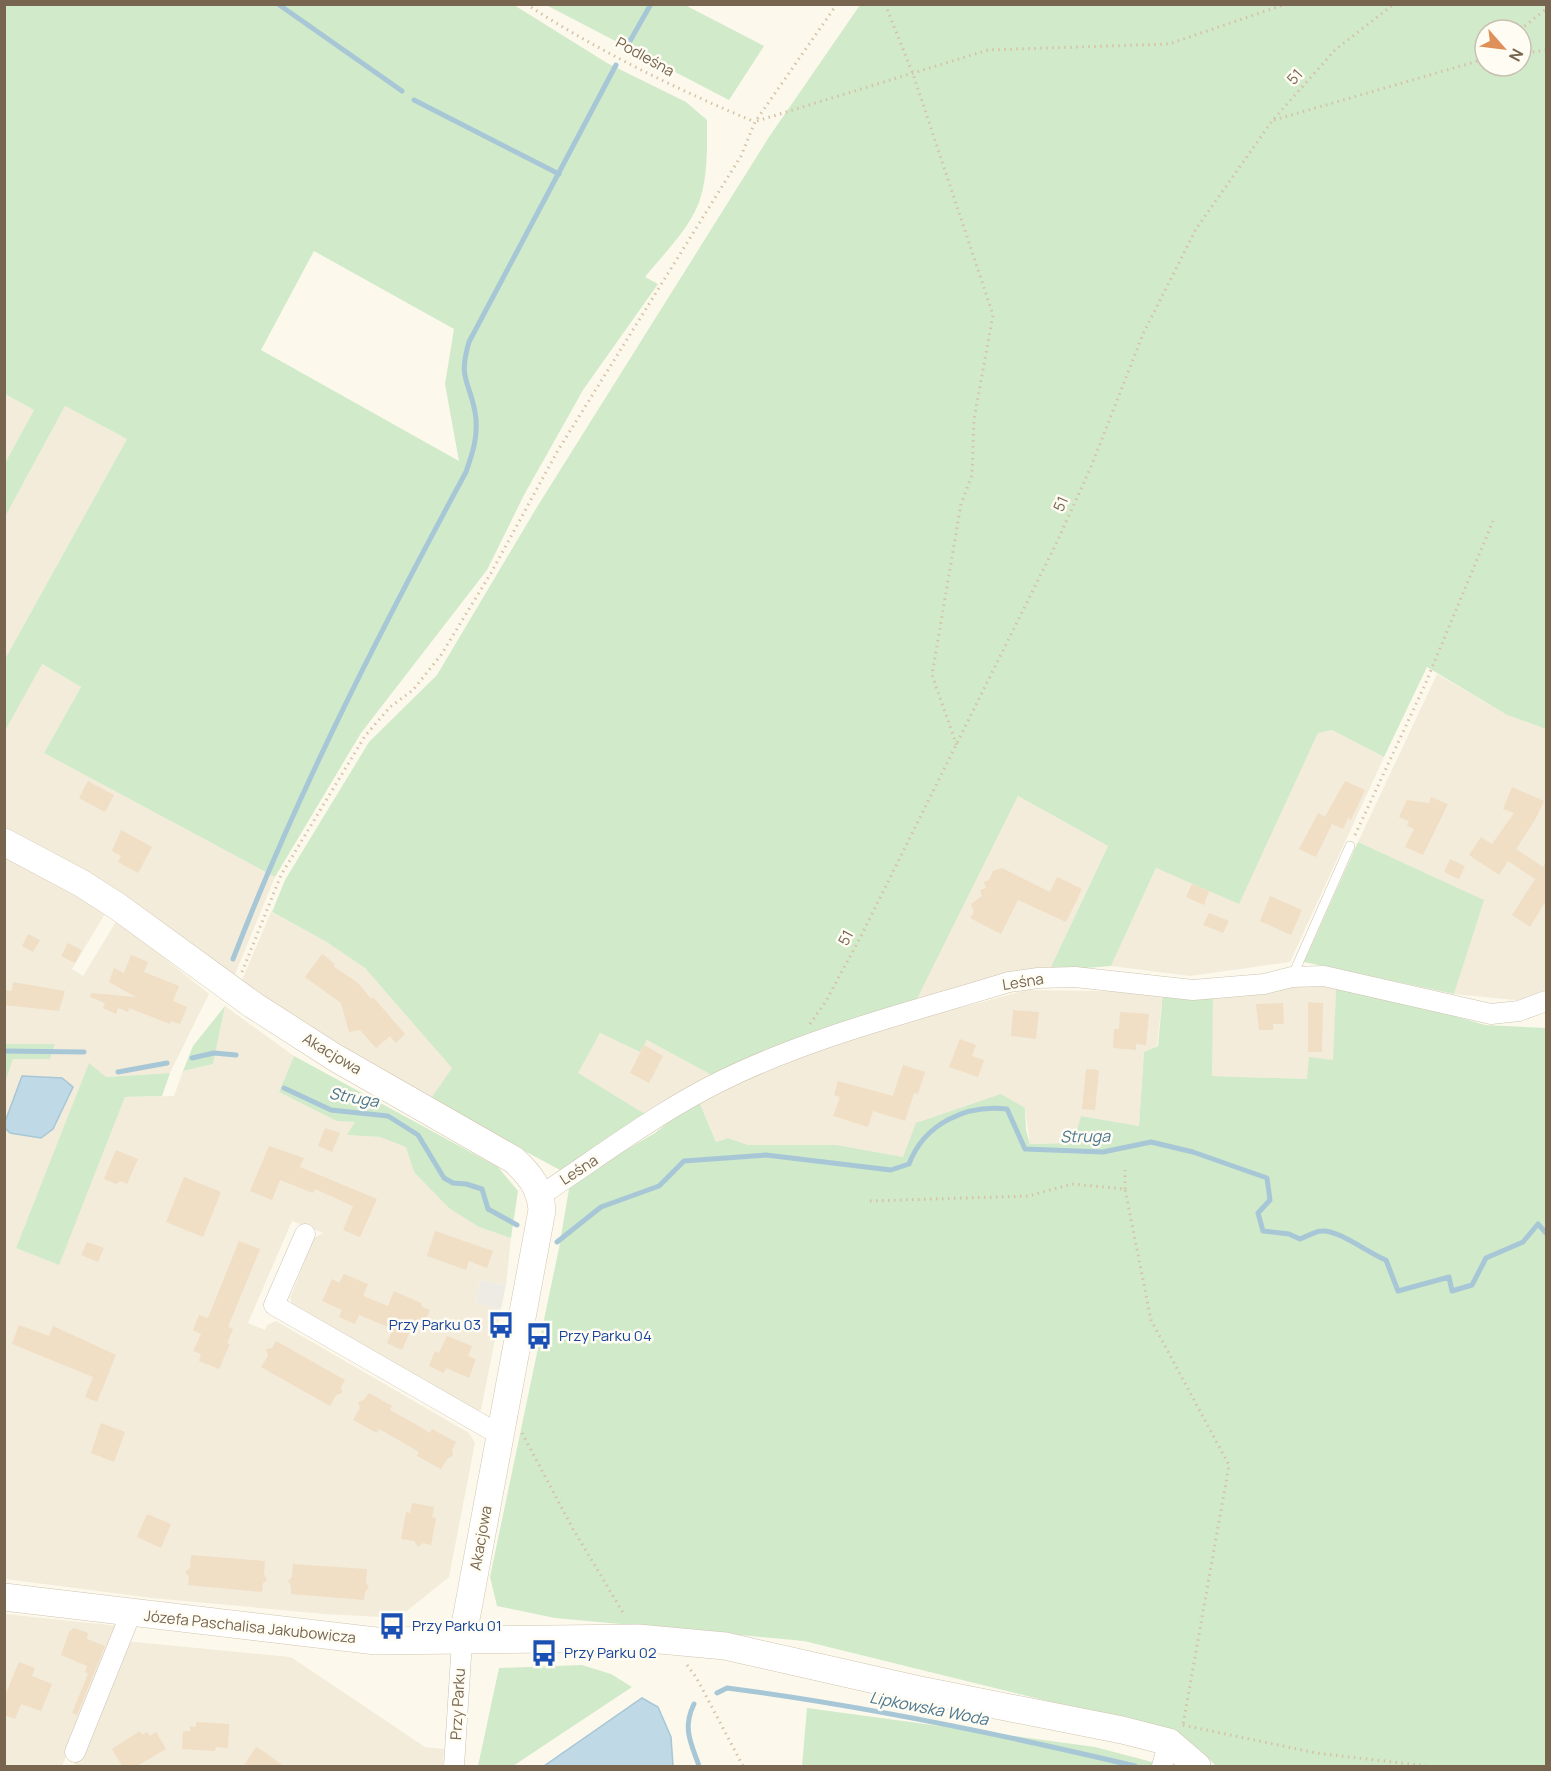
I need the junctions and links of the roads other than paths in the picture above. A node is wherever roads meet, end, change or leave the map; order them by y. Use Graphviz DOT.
graph roads {
  1 [pos="4,842"];
  2 [pos="1350,846"];
  3 [pos="1292,977"];
  4 [pos="1546,1001"];
  5 [pos="541,1195"];
  6 [pos="305,1233"];
  7 [pos="501,1428"];
  8 [pos="4,1597"];
  9 [pos="131,1613"];
  10 [pos="462,1641"];
  11 [pos="1172,1745"];
  12 [pos="75,1752"];
  13 [pos="454,1767"];
  14 [pos="1197,1767"];
  1 -- 5 [label="street, Akacjowa"];
  2 -- 3 [label="lane"];
  3 -- 4 [label="street, Leśna"];
  3 -- 5 [label="street, Leśna"];
  5 -- 7 [label="street, Akacjowa"];
  6 -- 7 [label="street"];
  7 -- 10 [label="street, Akacjowa"];
  8 -- 9 [label="street, Józefa Paschalisa Jakubowicza"];
  9 -- 10 [label="street, Józefa Paschalisa Jakubowicza"];
  9 -- 12 [label="street"];
  10 -- 11 [label="street, Józefa Paschalisa Jakubowicza"];
  10 -- 13 [label="street, Przy Parku"];
  11 -- 14 [label="street, Józefa Paschalisa Jakubowicza"];
}
